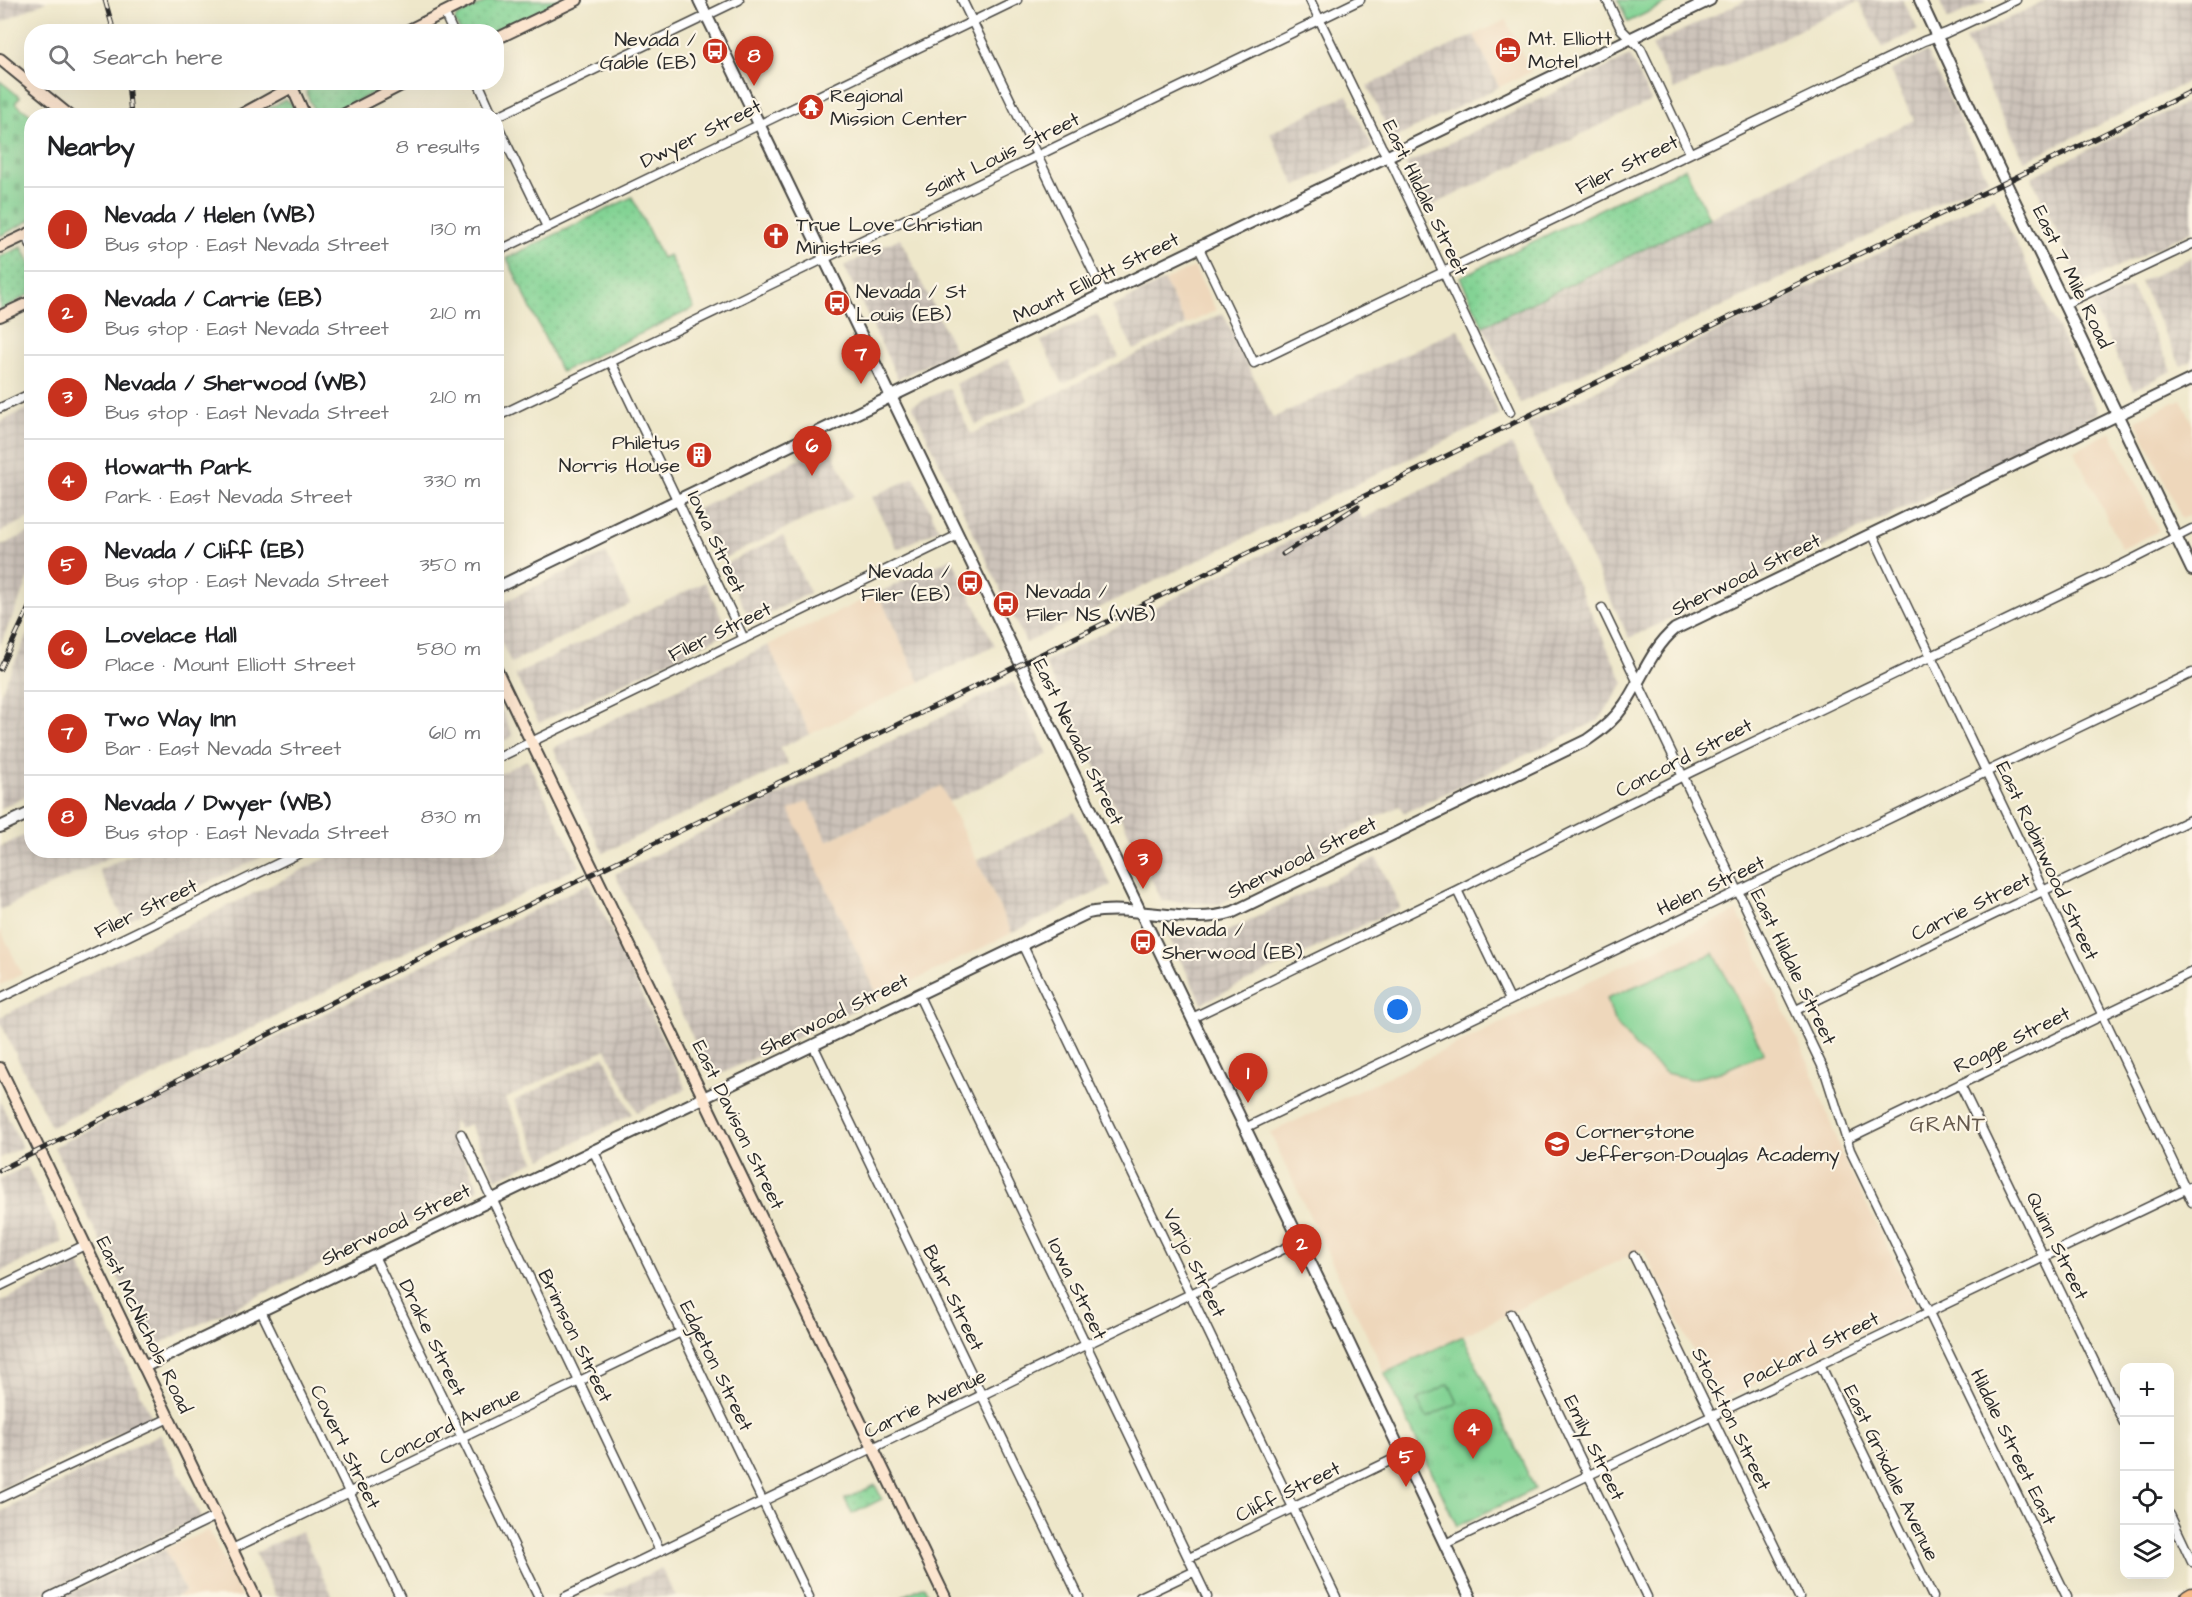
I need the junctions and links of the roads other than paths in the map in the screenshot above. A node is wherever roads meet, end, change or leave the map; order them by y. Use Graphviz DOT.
graph roads {
  1 [pos="469,0"];
  2 [pos="577,0"];
  3 [pos="699,0"];
  4 [pos="739,0"];
  5 [pos="962,0"];
  6 [pos="1017,0"];
  7 [pos="1310,0"];
  8 [pos="1359,0"];
  9 [pos="1607,0"];
  10 [pos="1710,0"];
  11 [pos="1920,0"];
  12 [pos="2016,0"];
  13 [pos="444,12"];
  14 [pos="707,16"];
  15 [pos="1319,20"];
  16 [pos="972,21"];
  17 [pos="421,24"];
  18 [pos="449,24"];
  19 [pos="504,35"];
  20 [pos="1937,36"];
  21 [pos="1630,39"];
  22 [pos="0,59"];
  23 [pos="24,79"];
  24 [pos="38,90"];
  25 [pos="287,90"];
  26 [pos="297,90"];
  27 [pos="391,90"];
  28 [pos="481,90"];
  29 [pos="60,108"];
  30 [pos="254,108"];
  31 [pos="303,108"];
  32 [pos="357,108"];
  33 [pos="491,108"];
  34 [pos="504,112"];
  35 [pos="759,124"];
  36 [pos="504,138"];
  37 [pos="1690,153"];
  38 [pos="1038,156"];
  39 [pos="1388,158"];
  40 [pos="547,227"];
  41 [pos="24,235"];
  42 [pos="2192,244"];
  43 [pos="0,247"];
  44 [pos="504,248"];
  45 [pos="1199,248"];
  46 [pos="824,259"];
  47 [pos="1443,272"];
  48 [pos="1104,294"];
  49 [pos="2065,304"];
  50 [pos="24,305"];
  51 [pos="0,316"];
  52 [pos="611,362"];
  53 [pos="2192,379"];
  54 [pos="24,397"];
  55 [pos="891,397"];
  56 [pos="0,408"];
  57 [pos="1510,412"];
  58 [pos="504,413"];
  59 [pos="2117,414"];
  60 [pos="678,500"];
  61 [pos="2192,529"];
  62 [pos="1872,533"];
  63 [pos="958,535"];
  64 [pos="2176,536"];
  65 [pos="2192,570"];
  66 [pos="504,584"];
  67 [pos="1602,608"];
  68 [pos="744,639"];
  69 [pos="1931,656"];
  70 [pos="2192,673"];
  71 [pos="1637,682"];
  72 [pos="504,685"];
  73 [pos="532,741"];
  74 [pos="504,755"];
  75 [pos="1986,772"];
  76 [pos="1684,777"];
  77 [pos="24,816"];
  78 [pos="2192,819"];
  79 [pos="0,827"];
  80 [pos="289,858"];
  81 [pos="1457,890"];
  82 [pos="1738,891"];
  83 [pos="2042,891"];
  84 [pos="1141,912"];
  85 [pos="1022,944"];
  86 [pos="2192,972"];
  87 [pos="918,994"];
  88 [pos="0,998"];
  89 [pos="1510,1000"];
  90 [pos="1796,1010"];
  91 [pos="2102,1015"];
  92 [pos="1192,1018"];
  93 [pos="813,1045"];
  94 [pos="0,1068"];
  95 [pos="1960,1084"];
  96 [pos="704,1096"];
  97 [pos="1245,1128"];
  98 [pos="461,1134"];
  99 [pos="1847,1139"];
  100 [pos="593,1150"];
  101 [pos="2189,1188"];
  102 [pos="491,1199"];
  103 [pos="2192,1202"];
  104 [pos="1300,1241"];
  105 [pos="85,1245"];
  106 [pos="374,1256"];
  107 [pos="1634,1256"];
  108 [pos="2044,1257"];
  109 [pos="0,1286"];
  110 [pos="1191,1294"];
  111 [pos="261,1311"];
  112 [pos="1929,1312"];
  113 [pos="1511,1314"];
  114 [pos="681,1332"];
  115 [pos="1086,1345"];
  116 [pos="1820,1364"];
  117 [pos="144,1367"];
  118 [pos="579,1382"];
  119 [pos="981,1395"];
  120 [pos="1712,1416"];
  121 [pos="2121,1417"];
  122 [pos="169,1418"];
  123 [pos="462,1438"];
  124 [pos="873,1448"];
  125 [pos="1402,1455"];
  126 [pos="1589,1475"];
  127 [pos="349,1493"];
  128 [pos="0,1498"];
  129 [pos="763,1501"];
  130 [pos="1293,1508"];
  131 [pos="216,1516"];
  132 [pos="2174,1525"];
  133 [pos="1445,1544"];
  134 [pos="232,1549"];
  135 [pos="660,1551"];
  136 [pos="1189,1558"];
  137 [pos="2192,1562"];
  138 [pos="1195,1571"];
  139 [pos="49,1597"];
  140 [pos="255,1597"];
  141 [pos="400,1597"];
  142 [pos="539,1597"];
  143 [pos="565,1597"];
  144 [pos="809,1597"];
  145 [pos="945,1597"];
  146 [pos="1079,1597"];
  147 [pos="1140,1597"];
  148 [pos="1208,1597"];
  149 [pos="1336,1597"];
  150 [pos="1470,1597"];
  151 [pos="1647,1597"];
  152 [pos="1799,1597"];
  153 [pos="1933,1597"];
  154 [pos="2067,1597"];
  1 -- 13 [label="main road"];
  2 -- 19 [label="main road"];
  3 -- 14 [label="street, East Nevada Street"];
  4 -- 14 [label="street"];
  5 -- 16 [label="street"];
  6 -- 16 [label="street, Dwyer Street"];
  7 -- 15 [label="street, East Hildale Street"];
  8 -- 15 [label="street, Saint Louis Street"];
  9 -- 21 [label="street"];
  10 -- 21 [label="street, Mount Elliott Street"];
  11 -- 20 [label="street, East 7 Mile Road"];
  12 -- 20 [label="street, Filer Street"];
  13 -- 17 [label="main road"];
  13 -- 18 [label="street"];
  14 -- 34 [label="street"];
  14 -- 35 [label="street, East Nevada Street"];
  15 -- 38 [label="street, Saint Louis Street"];
  15 -- 39 [label="street, East Hildale Street"];
  16 -- 35 [label="street, Dwyer Street"];
  16 -- 38 [label="street"];
  20 -- 37 [label="street, Filer Street"];
  20 -- 49 [label="street, East 7 Mile Road"];
  21 -- 37 [label="street"];
  21 -- 39 [label="street, Mount Elliott Street"];
  22 -- 23 [label="main road"];
  24 -- 29 [label="main road"];
  25 -- 30 [label="main road"];
  26 -- 31 [label="main road"];
  27 -- 32 [label="main road"];
  28 -- 33 [label="street"];
  35 -- 40 [label="street, Dwyer Street"];
  35 -- 46 [label="street, East Nevada Street"];
  36 -- 40 [label="street"];
  37 -- 47 [label="street, Filer Street"];
  38 -- 46 [label="street, Saint Louis Street"];
  38 -- 48 [label="street"];
  39 -- 45 [label="street, Mount Elliott Street"];
  39 -- 47 [label="street, East Hildale Street"];
  40 -- 44 [label="street, Dwyer Street"];
  41 -- 43 [label="main road"];
  42 -- 49 [label="street"];
  45 -- 47 [label="street, Filer Street"];
  45 -- 48 [label="street, Mount Elliott Street"];
  46 -- 52 [label="street, Saint Louis Street"];
  46 -- 55 [label="street, East Nevada Street"];
  47 -- 57 [label="street, East Hildale Street"];
  48 -- 55 [label="street, Mount Elliott Street"];
  49 -- 59 [label="street, East 7 Mile Road"];
  50 -- 51 [label="main road"];
  52 -- 58 [label="street, Saint Louis Street"];
  52 -- 60 [label="street, Iowa Street"];
  53 -- 59 [label="street, Sherwood Street"];
  54 -- 56 [label="street"];
  55 -- 60 [label="street, Mount Elliott Street"];
  55 -- 63 [label="street, East Nevada Street"];
  59 -- 62 [label="street, Sherwood Street"];
  59 -- 64 [label="street, East 7 Mile Road"];
  60 -- 66 [label="street, Mount Elliott Street"];
  60 -- 68 [label="street, Iowa Street"];
  61 -- 64 [label="street, Concord Street"];
  62 -- 69 [label="street, East Robinwood Street"];
  62 -- 71 [label="street, Sherwood Street"];
  63 -- 68 [label="street, Filer Street"];
  63 -- 84 [label="street, East Nevada Street"];
  64 -- 65 [label="street, East 7 Mile Road"];
  64 -- 69 [label="street, Concord Street"];
  67 -- 71 [label="street, East Hildale Street"];
  68 -- 73 [label="street, Filer Street"];
  69 -- 75 [label="street, East Robinwood Street"];
  69 -- 76 [label="street, Concord Street"];
  70 -- 75 [label="street, Helen Street"];
  71 -- 76 [label="street, East Hildale Street"];
  71 -- 84 [label="street, Sherwood Street"];
  72 -- 73 [label="main road, East Davison Street"];
  73 -- 74 [label="street, Filer Street"];
  73 -- 96 [label="main road, East Davison Street"];
  75 -- 82 [label="street, Helen Street"];
  75 -- 83 [label="street, East Robinwood Street"];
  76 -- 81 [label="street, Concord Street"];
  76 -- 82 [label="street, East Hildale Street"];
  77 -- 79 [label="street"];
  78 -- 83 [label="street, Carrie Street"];
  80 -- 88 [label="street, Filer Street"];
  81 -- 89 [label="street"];
  81 -- 92 [label="street, Concord Street"];
  82 -- 89 [label="street, Helen Street"];
  82 -- 90 [label="street, East Hildale Street"];
  83 -- 90 [label="street, Carrie Street"];
  83 -- 91 [label="street, East Robinwood Street"];
  84 -- 85 [label="street, Sherwood Street"];
  84 -- 92 [label="street, East Nevada Street"];
  85 -- 87 [label="street, Sherwood Street"];
  85 -- 110 [label="street, Varjo Street"];
  86 -- 91 [label="street, Rogge Street"];
  87 -- 93 [label="street, Sherwood Street"];
  87 -- 115 [label="street, Iowa Street"];
  89 -- 97 [label="street, Helen Street"];
  90 -- 99 [label="street, East Hildale Street"];
  91 -- 95 [label="street, Rogge Street"];
  91 -- 101 [label="street, East Robinwood Street"];
  92 -- 97 [label="street, East Nevada Street"];
  93 -- 96 [label="street, Sherwood Street"];
  93 -- 119 [label="street, Buhr Street"];
  94 -- 105 [label="main road, East McNichols Road"];
  95 -- 99 [label="street, Rogge Street"];
  95 -- 108 [label="street, Quinn Street"];
  96 -- 100 [label="street, Sherwood Street"];
  96 -- 124 [label="main road, East Davison Street"];
  97 -- 104 [label="street, East Nevada Street"];
  98 -- 102 [label="street, Brimson Street"];
  99 -- 112 [label="street, East Hildale Street"];
  100 -- 102 [label="street, Sherwood Street"];
  100 -- 114 [label="street, Edgeton Street"];
  101 -- 103 [label="street, East Robinwood Street"];
  101 -- 108 [label="street, Packard Street"];
  102 -- 106 [label="street, Sherwood Street"];
  102 -- 118 [label="street, Brimson Street"];
  104 -- 110 [label="street, Carrie Avenue"];
  104 -- 125 [label="street, East Nevada Street"];
  105 -- 109 [label="street"];
  105 -- 117 [label="main road, East McNichols Road"];
  106 -- 111 [label="street, Sherwood Street"];
  106 -- 123 [label="street, Drake Street"];
  107 -- 120 [label="street, Stockton Street"];
  108 -- 112 [label="street, Packard Street"];
  108 -- 121 [label="street, Quinn Street"];
  110 -- 115 [label="street, Carrie Avenue"];
  110 -- 130 [label="street, Varjo Street"];
  111 -- 117 [label="street, Sherwood Street"];
  111 -- 127 [label="street, Covert Street"];
  112 -- 116 [label="street, Packard Street"];
  112 -- 154 [label="street, Hildale Street East"];
  113 -- 126 [label="street, Emily Street"];
  114 -- 118 [label="street, Concord Avenue"];
  114 -- 129 [label="street, Edgeton Street"];
  115 -- 119 [label="street, Carrie Avenue"];
  115 -- 136 [label="street, Iowa Street"];
  116 -- 120 [label="street, Packard Street"];
  116 -- 153 [label="street, East Grixdale Avenue"];
  117 -- 122 [label="main road, East McNichols Road"];
  118 -- 123 [label="street, Concord Avenue"];
  118 -- 135 [label="street, Brimson Street"];
  119 -- 124 [label="street, Carrie Avenue"];
  119 -- 146 [label="street, Buhr Street"];
  120 -- 126 [label="street, Packard Street"];
  120 -- 152 [label="street, Stockton Street"];
  122 -- 128 [label="street"];
  122 -- 131 [label="main road, East McNichols Road"];
  123 -- 127 [label="street, Concord Avenue"];
  123 -- 142 [label="street, Drake Street"];
  124 -- 129 [label="street, Carrie Avenue"];
  124 -- 145 [label="main road, East Davison Street"];
  125 -- 130 [label="street, Cliff Street"];
  125 -- 133 [label="street, East Nevada Street"];
  126 -- 133 [label="street, Packard Street"];
  126 -- 151 [label="street, Emily Street"];
  127 -- 134 [label="street, Concord Avenue"];
  127 -- 141 [label="street, Covert Street"];
  129 -- 135 [label="street, Carrie Avenue"];
  129 -- 144 [label="street, Edgeton Street"];
  130 -- 136 [label="street, Cliff Street"];
  130 -- 149 [label="street, Varjo Street"];
  131 -- 134 [label="main road, East McNichols Road"];
  131 -- 139 [label="street"];
  132 -- 137 [label="street"];
  133 -- 150 [label="street, East Nevada Street"];
  134 -- 140 [label="main road, East McNichols Road"];
  135 -- 143 [label="street, Carrie Avenue"];
  136 -- 138 [label="street, Iowa Street"];
  138 -- 147 [label="street"];
  138 -- 148 [label="street, Iowa Street"];
}
